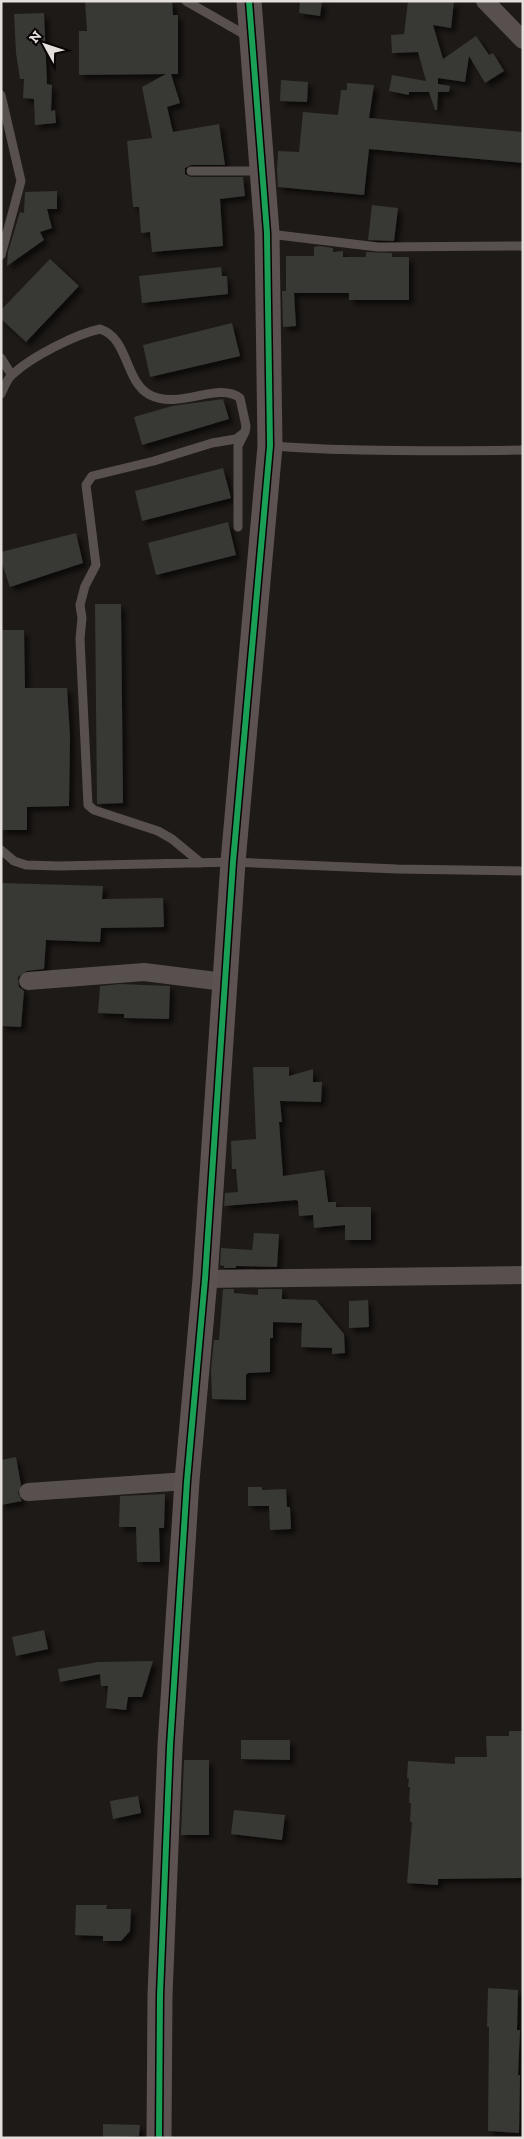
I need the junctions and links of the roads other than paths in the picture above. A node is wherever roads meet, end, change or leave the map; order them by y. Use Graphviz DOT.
graph roads {
  1 [pos="186,1"];
  2 [pos="249,1"];
  3 [pos="486,1"];
  4 [pos="252,39"];
  5 [pos="523,40"];
  6 [pos="1,95"];
  7 [pos="191,171"];
  8 [pos="262,171"];
  9 [pos="267,234"];
  10 [pos="523,246"];
  11 [pos="1,255"];
  12 [pos="1,358"];
  13 [pos="11,374"];
  14 [pos="1,394"];
  15 [pos="245,432"];
  16 [pos="270,446"];
  17 [pos="523,450"];
  18 [pos="238,527"];
  19 [pos="1,850"];
  20 [pos="232,862"];
  21 [pos="201,863"];
  22 [pos="523,871"];
  23 [pos="28,981"];
  24 [pos="224,982"];
  25 [pos="523,1275"];
  26 [pos="205,1279"];
  27 [pos="187,1481"];
  28 [pos="28,1492"];
  29 [pos="159,2138"];
  1 -- 4 [label="lane"];
  2 -- 4 [label="street"];
  3 -- 5 [label="street"];
  4 -- 8 [label="street"];
  6 -- 11 [label="lane"];
  7 -- 8 [label="lane"];
  8 -- 9 [label="street"];
  9 -- 10 [label="lane"];
  9 -- 16 [label="street"];
  12 -- 13 [label="lane"];
  13 -- 14 [label="lane"];
  13 -- 15 [label="lane"];
  15 -- 18 [label="lane"];
  15 -- 21 [label="lane"];
  16 -- 17 [label="lane"];
  16 -- 20 [label="street"];
  19 -- 21 [label="lane"];
  20 -- 21 [label="lane"];
  20 -- 22 [label="lane"];
  20 -- 24 [label="street"];
  23 -- 24 [label="street"];
  24 -- 26 [label="street"];
  25 -- 26 [label="street"];
  26 -- 27 [label="street"];
  27 -- 28 [label="street"];
  27 -- 29 [label="street"];
}
